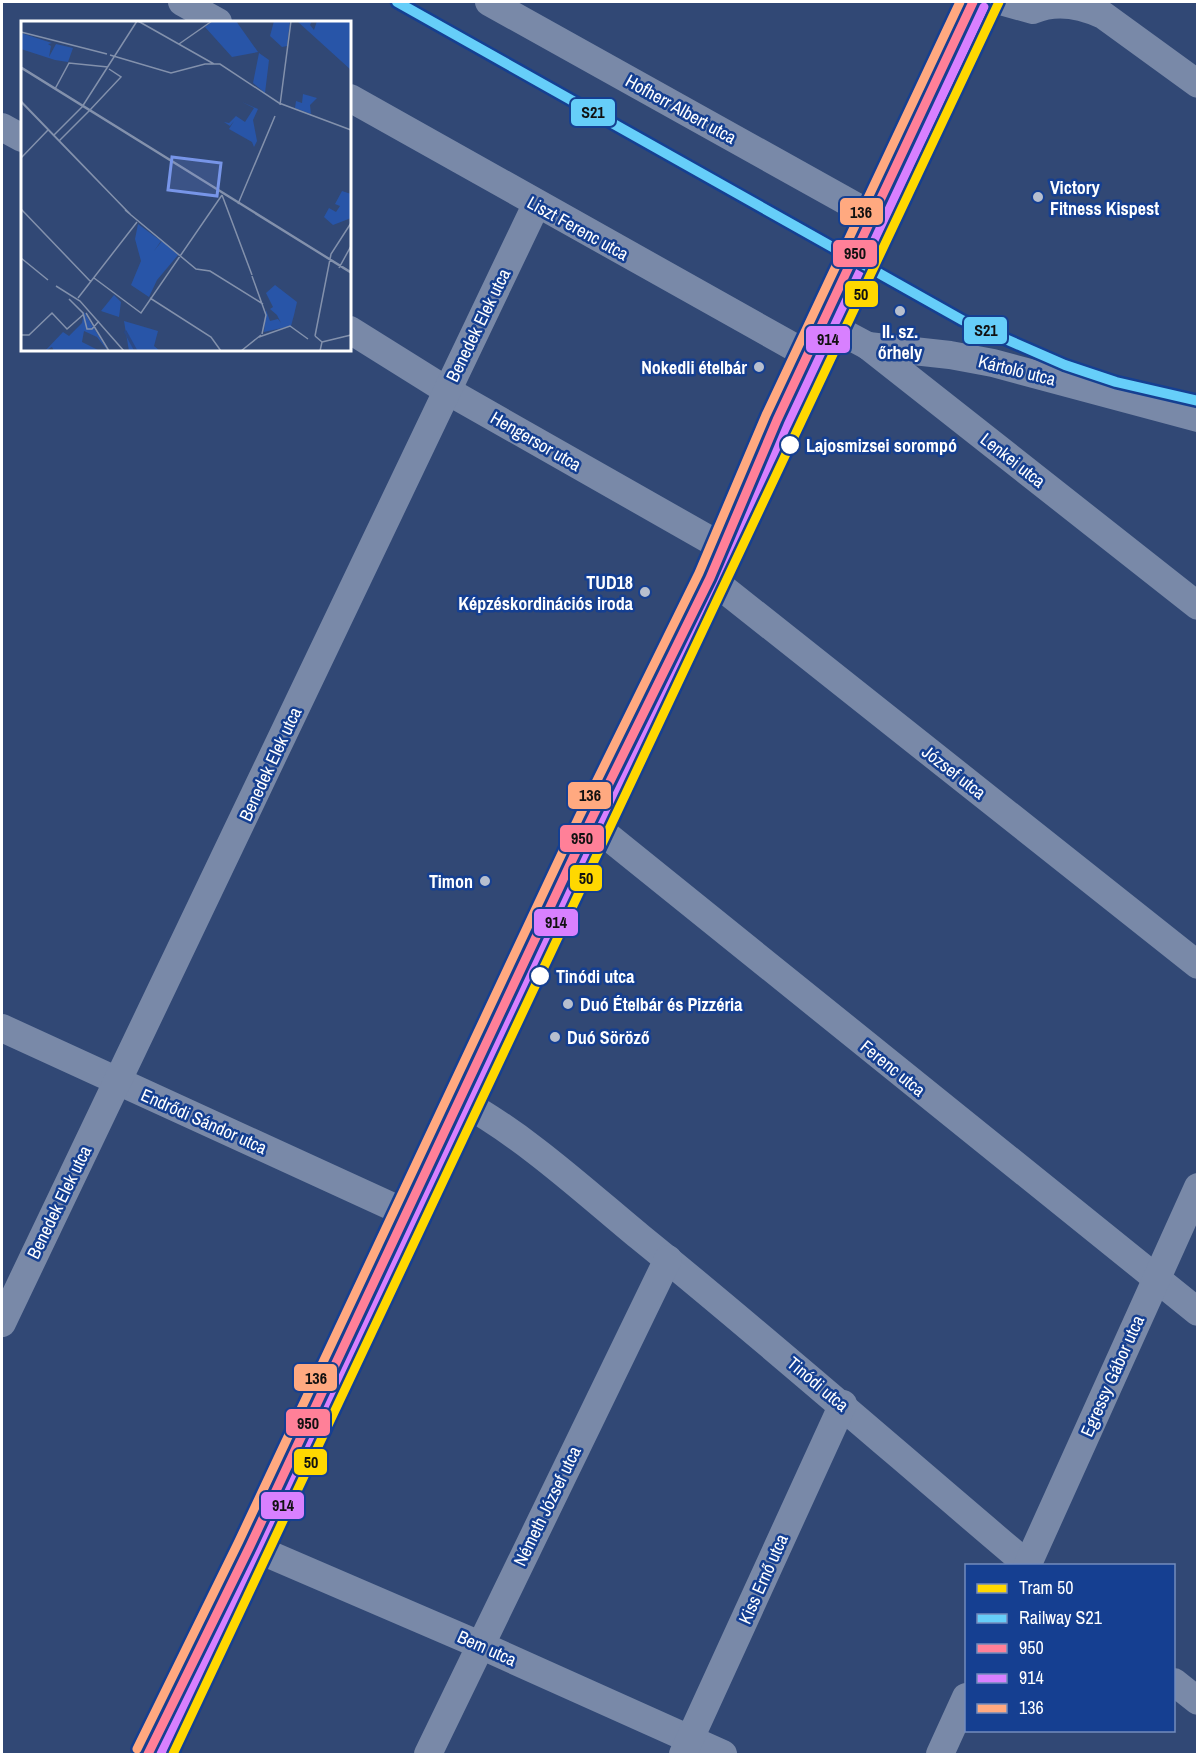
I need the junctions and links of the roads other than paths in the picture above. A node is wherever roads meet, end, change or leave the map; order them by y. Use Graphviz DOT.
graph roads {
  1 [pos="182,2"];
  2 [pos="489,2"];
  3 [pos="973,2"];
  4 [pos="1004,2"];
  5 [pos="216,21"];
  6 [pos="1197,84"];
  7 [pos="351,99"];
  8 [pos="2,127"];
  9 [pos="21,137"];
  10 [pos="536,205"];
  11 [pos="873,216"];
  12 [pos="823,322"];
  13 [pos="351,331"];
  14 [pos="868,346"];
  15 [pos="808,355"];
  16 [pos="446,390"];
  17 [pos="1197,418"];
  18 [pos="724,548"];
  19 [pos="710,578"];
  20 [pos="1197,606"];
  21 [pos="590,822"];
  22 [pos="1197,964"];
  23 [pos="2,1028"];
  24 [pos="116,1082"];
  25 [pos="459,1100"];
  26 [pos="1197,1187"];
  27 [pos="406,1213"];
  28 [pos="668,1259"];
  29 [pos="1155,1279"];
  30 [pos="1197,1312"];
  31 [pos="2,1323"];
  32 [pos="843,1404"];
  33 [pos="250,1546"];
  34 [pos="1027,1564"];
  35 [pos="1028,1564"];
  36 [pos="480,1645"];
  37 [pos="1175,1684"];
  38 [pos="965,1699"];
  39 [pos="1197,1701"];
  40 [pos="687,1747"];
  41 [pos="148,1755"];
  42 [pos="428,1755"];
  43 [pos="723,1755"];
  44 [pos="940,1755"];
  1 -- 5 [label="street"];
  2 -- 11 [label="street, Hofherr Albert utca"];
  3 -- 11 [label="main road"];
  4 -- 6 [label="street"];
  7 -- 10 [label="street, Liszt Ferenc utca"];
  8 -- 9 [label="street"];
  10 -- 15 [label="street, Liszt Ferenc utca"];
  10 -- 16 [label="street, Benedek Elek utca"];
  11 -- 12 [label="main road"];
  12 -- 14 [label="street, Lenkei utca"];
  12 -- 15 [label="main road"];
  13 -- 16 [label="street, Hengersor utca"];
  14 -- 17 [label="street, Kártoló utca"];
  14 -- 20 [label="street, Lenkei utca"];
  15 -- 18 [label="main road"];
  16 -- 18 [label="street, Hengersor utca"];
  16 -- 24 [label="street, Benedek Elek utca"];
  18 -- 19 [label="main road"];
  19 -- 21 [label="main road"];
  19 -- 22 [label="street, József utca"];
  21 -- 25 [label="main road"];
  21 -- 29 [label="street, Ferenc utca"];
  23 -- 24 [label="street, Endrődi Sándor utca"];
  24 -- 27 [label="street, Endrődi Sándor utca"];
  24 -- 31 [label="street, Benedek Elek utca"];
  25 -- 27 [label="main road"];
  25 -- 28 [label="street, Tinódi utca"];
  26 -- 29 [label="street, Egressy Gábor utca"];
  27 -- 33 [label="main road"];
  28 -- 32 [label="street, Tinódi utca"];
  28 -- 36 [label="street, Németh József utca"];
  29 -- 30 [label="street, Ferenc utca"];
  29 -- 35 [label="street, Egressy Gábor utca"];
  32 -- 34 [label="street, Tinódi utca"];
  32 -- 40 [label="street, Kiss Ernő utca"];
  33 -- 36 [label="street, Bem utca"];
  33 -- 41 [label="main road"];
  36 -- 40 [label="street, Bem utca"];
  36 -- 42 [label="street, Németh József utca"];
  37 -- 39 [label="street"];
  38 -- 44 [label="street"];
  40 -- 43 [label="street, Bem utca"];
}
